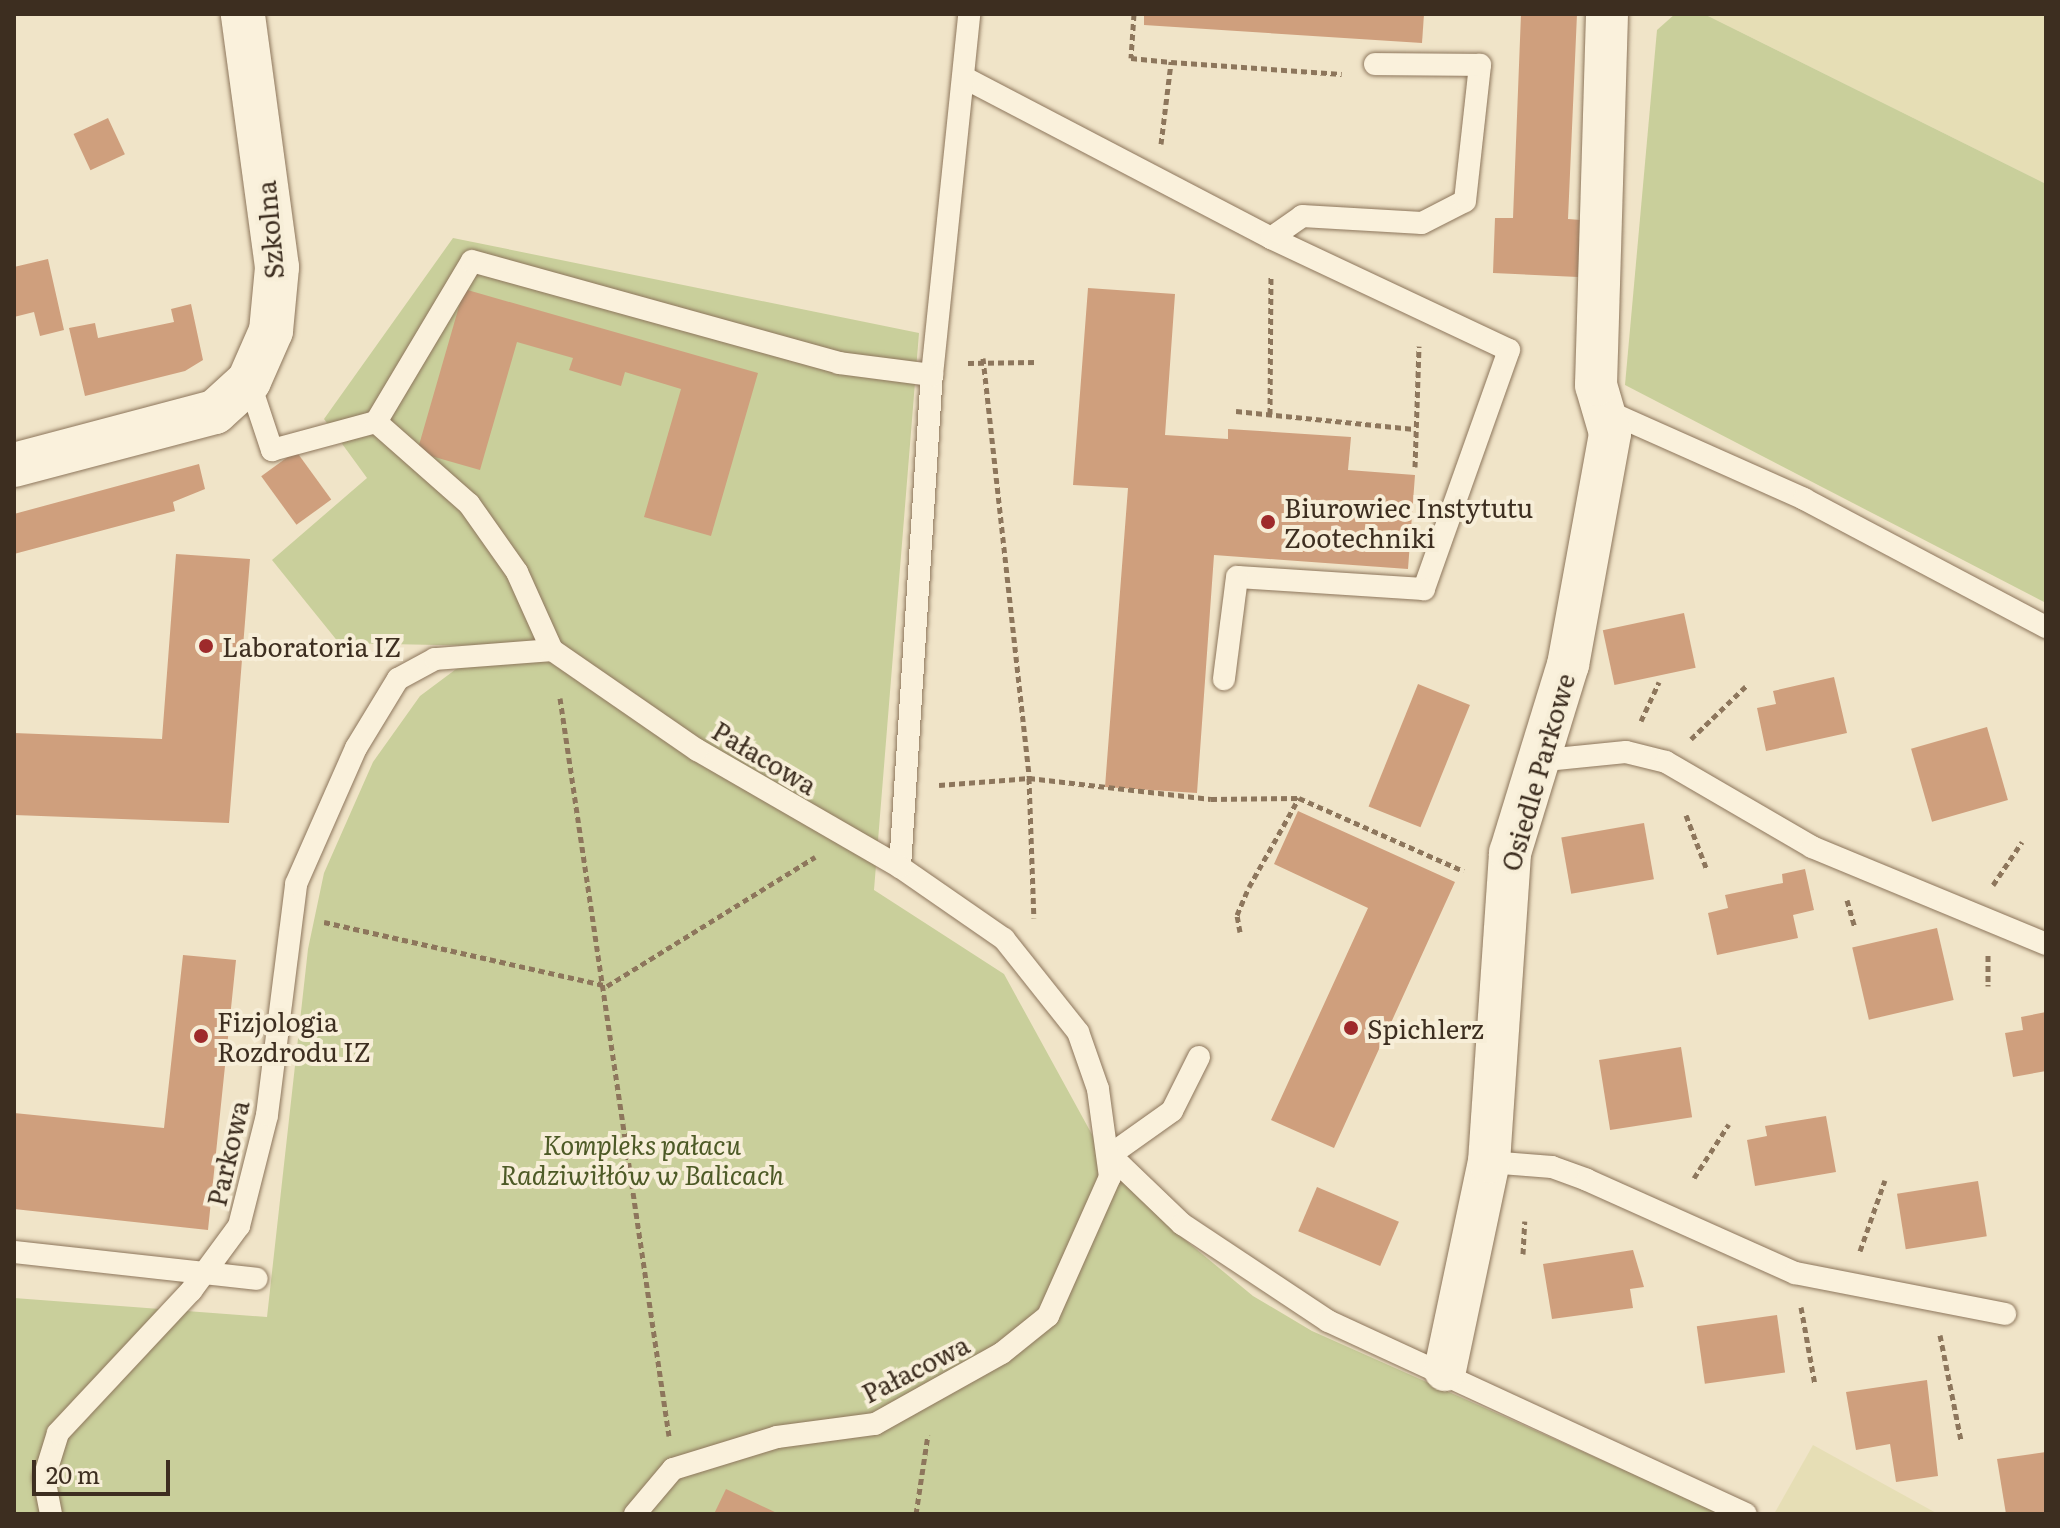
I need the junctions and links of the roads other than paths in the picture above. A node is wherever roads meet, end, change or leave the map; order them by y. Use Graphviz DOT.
graph roads {
  1 [pos="243,14"];
  2 [pos="969,14"];
  3 [pos="1607,14"];
  4 [pos="1375,64"];
  5 [pos="967,79"];
  6 [pos="1271,238"];
  7 [pos="932,375"];
  8 [pos="249,381"];
  9 [pos="1609,412"];
  10 [pos="376,422"];
  11 [pos="14,465"];
  12 [pos="2046,627"];
  13 [pos="552,650"];
  14 [pos="1224,679"];
  15 [pos="1536,761"];
  16 [pos="900,867"];
  17 [pos="2046,944"];
  18 [pos="1199,1057"];
  19 [pos="1110,1155"];
  20 [pos="1489,1162"];
  21 [pos="14,1252"];
  22 [pos="204,1273"];
  23 [pos="257,1279"];
  24 [pos="2005,1314"];
  25 [pos="1445,1370"];
  26 [pos="51,1514"];
  27 [pos="635,1514"];
  28 [pos="1746,1514"];
  1 -- 8 [label="street, Szkolna"];
  2 -- 5 [label="lane"];
  3 -- 9 [label="street"];
  4 -- 6 [label="lane"];
  5 -- 6 [label="lane"];
  5 -- 7 [label="lane"];
  6 -- 14 [label="lane"];
  7 -- 10 [label="lane"];
  7 -- 16 [label="lane"];
  8 -- 10 [label="lane"];
  8 -- 11 [label="street, Szkolna"];
  9 -- 12 [label="lane"];
  9 -- 15 [label="street, Osiedle Parkowe"];
  10 -- 13 [label="lane"];
  13 -- 16 [label="lane, Pałacowa"];
  13 -- 22 [label="lane, Parkowa"];
  15 -- 17 [label="lane"];
  15 -- 20 [label="street, Osiedle Parkowe"];
  16 -- 19 [label="lane, Pałacowa"];
  18 -- 19 [label="lane"];
  19 -- 25 [label="lane"];
  19 -- 27 [label="lane, Pałacowa"];
  20 -- 24 [label="lane"];
  20 -- 25 [label="street, Osiedle Parkowe"];
  21 -- 22 [label="lane"];
  22 -- 23 [label="lane"];
  22 -- 26 [label="lane, Parkowa"];
  25 -- 28 [label="lane"];
}
